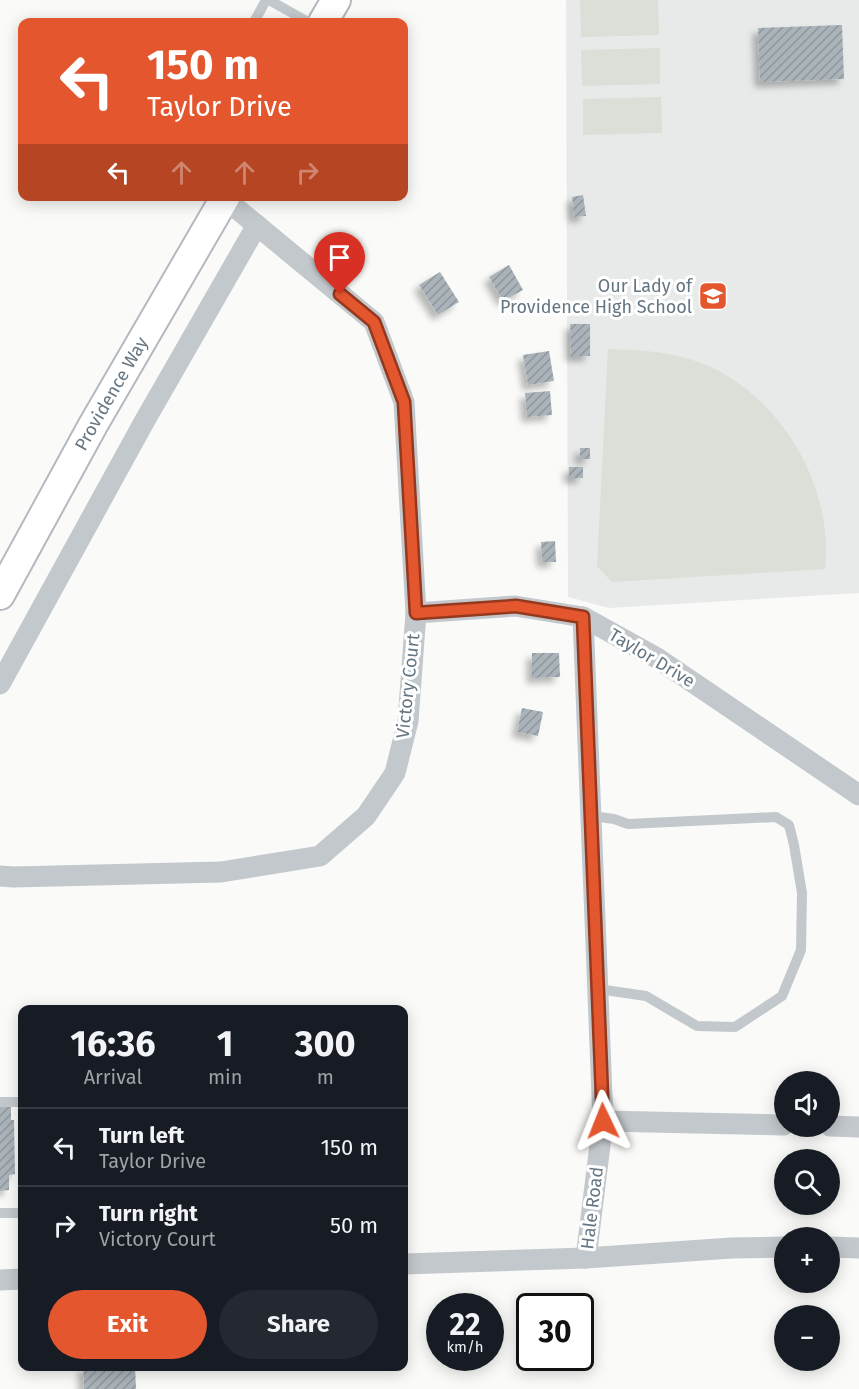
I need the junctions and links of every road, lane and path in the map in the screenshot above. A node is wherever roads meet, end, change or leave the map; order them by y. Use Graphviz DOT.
graph roads {
  1 [pos="268,0"];
  2 [pos="336,0"];
  3 [pos="257,18"];
  4 [pos="301,18"];
  5 [pos="326,18"];
  6 [pos="224,201"];
  7 [pos="229,201"];
  8 [pos="257,225"];
  9 [pos="0,595"];
  10 [pos="416,613"];
  11 [pos="583,617"];
  12 [pos="0,684"];
  13 [pos="859,795"];
  14 [pos="591,816"];
  15 [pos="0,876"];
  16 [pos="598,989"];
  17 [pos="0,1102"];
  18 [pos="18,1102"];
  19 [pos="603,1121"];
  20 [pos="774,1125"];
  21 [pos="840,1126"];
  22 [pos="859,1127"];
  23 [pos="0,1213"];
  24 [pos="18,1213"];
  25 [pos="774,1247"];
  26 [pos="840,1247"];
  27 [pos="859,1248"];
  28 [pos="586,1258"];
  29 [pos="408,1264"];
  30 [pos="18,1279"];
  31 [pos="0,1280"];
  1 -- 3 [label="lane"];
  1 -- 4 [label="lane"];
  2 -- 5 [label="street"];
  6 -- 9 [label="street, Providence Way"];
  7 -- 8 [label="street, Victory Court"];
  8 -- 10 [label="street, Victory Court"];
  8 -- 12 [label="street"];
  10 -- 11 [label="street, Taylor Drive"];
  10 -- 15 [label="street, Victory Court"];
  11 -- 13 [label="street, Taylor Drive"];
  11 -- 14 [label="street, Hale Road"];
  14 -- 16 [label="street, Hale Road"];
  14 -- 16 [label="lane"];
  16 -- 19 [label="street, Hale Road"];
  17 -- 18 [label="lane"];
  19 -- 20 [label="street"];
  19 -- 28 [label="street, Hale Road"];
  21 -- 22 [label="street"];
  23 -- 24 [label="lane"];
  25 -- 28 [label="street"];
  26 -- 27 [label="street"];
  28 -- 29 [label="street, Hale Road"];
  30 -- 31 [label="street"];
}
